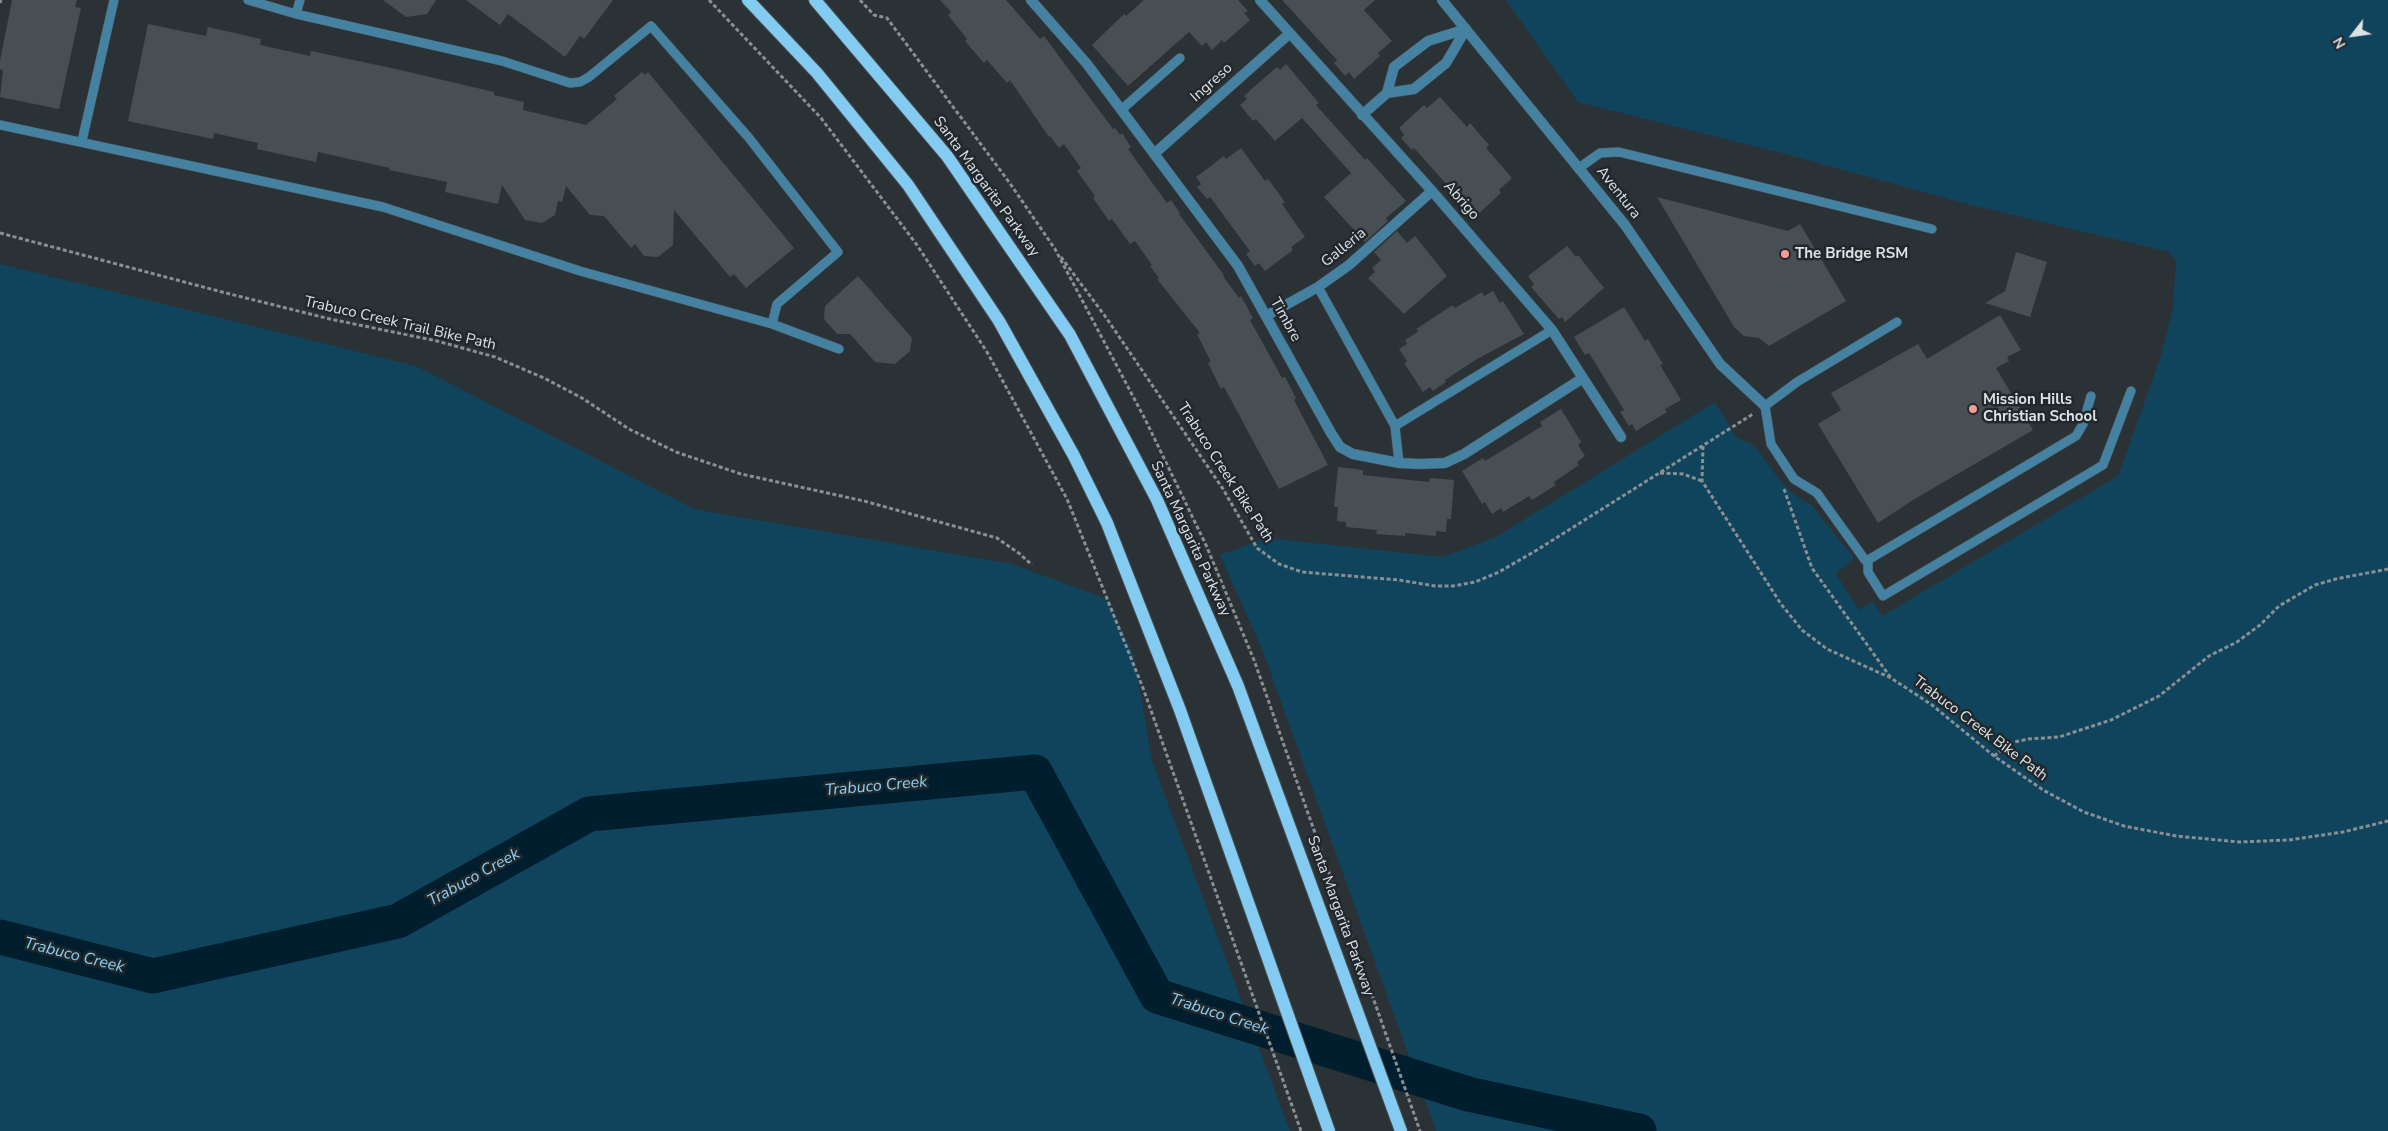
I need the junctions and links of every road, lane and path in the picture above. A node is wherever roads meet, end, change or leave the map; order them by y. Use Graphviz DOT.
graph roads {
  1 [pos="114,0"];
  2 [pos="248,0"];
  3 [pos="300,0"];
  4 [pos="709,0"];
  5 [pos="748,0"];
  6 [pos="815,0"];
  7 [pos="1031,0"];
  8 [pos="1260,0"];
  9 [pos="1442,0"];
  10 [pos="296,14"];
  11 [pos="1466,29"];
  12 [pos="1290,34"];
  13 [pos="1180,58"];
  14 [pos="1387,93"];
  15 [pos="1121,110"];
  16 [pos="1362,114"];
  17 [pos="0,125"];
  18 [pos="82,141"];
  19 [pos="1154,154"];
  20 [pos="1579,168"];
  21 [pos="1432,191"];
  22 [pos="1932,229"];
  23 [pos="0,234"];
  24 [pos="1055,249"];
  25 [pos="1318,287"];
  26 [pos="1266,316"];
  27 [pos="1897,322"];
  28 [pos="772,324"];
  29 [pos="1552,330"];
  30 [pos="839,349"];
  31 [pos="1583,378"];
  32 [pos="2131,391"];
  33 [pos="2091,396"];
  34 [pos="1766,406"];
  35 [pos="1395,426"];
  36 [pos="1621,436"];
  37 [pos="1702,445"];
  38 [pos="1399,463"];
  39 [pos="1659,473"];
  40 [pos="1794,479"];
  41 [pos="1702,481"];
  42 [pos="1868,560"];
  43 [pos="1032,566"];
  44 [pos="2388,569"];
  45 [pos="1891,678"];
  46 [pos="1272,709"];
  47 [pos="1994,756"];
  48 [pos="2388,821"];
  49 [pos="1301,1131"];
  50 [pos="1329,1131"];
  51 [pos="1401,1131"];
  52 [pos="1420,1131"];
  1 -- 18 [label="lane"];
  2 -- 10 [label="lane"];
  3 -- 10 [label="lane"];
  4 -- 49 [label="path"];
  5 -- 50 [label="main road"];
  6 -- 51 [label="main road, Santa Margarita Parkway"];
  7 -- 15 [label="street, Timbre"];
  8 -- 12 [label="street, Abrigo"];
  9 -- 11 [label="street, Aventura"];
  10 -- 28 [label="lane"];
  11 -- 14 [label="street"];
  11 -- 14 [label="street"];
  11 -- 20 [label="street, Aventura"];
  12 -- 16 [label="street, Abrigo"];
  12 -- 19 [label="street, Ingreso"];
  13 -- 15 [label="lane"];
  14 -- 16 [label="street"];
  15 -- 19 [label="street, Timbre"];
  16 -- 21 [label="street, Abrigo"];
  17 -- 18 [label="lane"];
  18 -- 28 [label="lane"];
  19 -- 26 [label="street, Timbre"];
  20 -- 22 [label="lane"];
  20 -- 34 [label="street, Aventura"];
  21 -- 25 [label="street, Galleria"];
  21 -- 29 [label="street, Abrigo"];
  23 -- 43 [label="path, Trabuco Creek Trail Bike Path"];
  24 -- 39 [label="path, Trabuco Creek Bike Path"];
  25 -- 26 [label="street, Galleria"];
  25 -- 35 [label="lane"];
  26 -- 38 [label="street, Timbre"];
  27 -- 34 [label="lane"];
  28 -- 30 [label="lane"];
  29 -- 31 [label="street, Abrigo"];
  29 -- 35 [label="lane"];
  31 -- 36 [label="street, Abrigo"];
  31 -- 38 [label="street, Timbre"];
  32 -- 42 [label="lane"];
  33 -- 42 [label="lane"];
  34 -- 37 [label="path, Trabuco Creek Bike Path"];
  34 -- 40 [label="lane"];
  35 -- 38 [label="lane"];
  37 -- 39 [label="path, Trabuco Creek Bike Path"];
  37 -- 41 [label="path"];
  39 -- 41 [label="path"];
  40 -- 42 [label="lane"];
  40 -- 45 [label="path"];
  41 -- 45 [label="path, Trabuco Creek Bike Path"];
  44 -- 47 [label="path"];
  45 -- 47 [label="path, Trabuco Creek Bike Path"];
  46 -- 52 [label="path"];
  47 -- 48 [label="path, Trabuco Creek Bike Path"];
}
